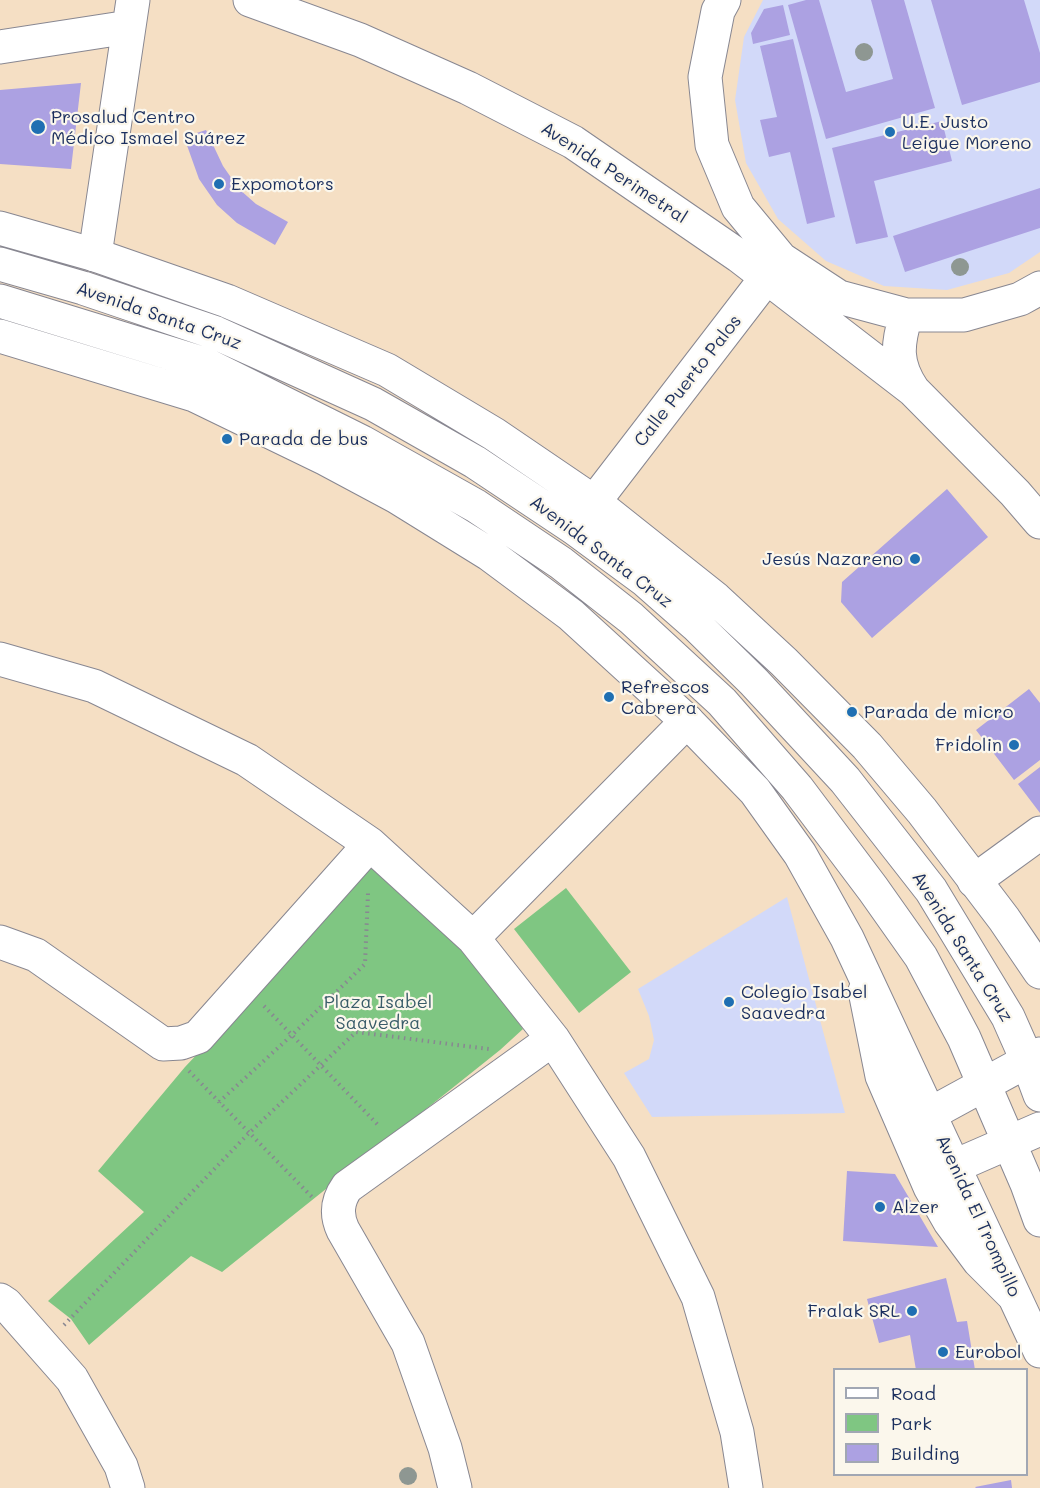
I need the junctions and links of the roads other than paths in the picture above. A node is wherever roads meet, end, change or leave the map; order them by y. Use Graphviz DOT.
graph roads {
  1 [pos="250,0"];
  2 [pos="724,0"];
  3 [pos="131,13"];
  4 [pos="0,47"];
  5 [pos="0,228"];
  6 [pos="94,255"];
  7 [pos="0,264"];
  8 [pos="774,269"];
  9 [pos="1040,288"];
  10 [pos="0,301"];
  11 [pos="906,315"];
  12 [pos="0,336"];
  13 [pos="913,390"];
  14 [pos="594,502"];
  15 [pos="1040,522"];
  16 [pos="0,658"];
  17 [pos="687,721"];
  18 [pos="1040,832"];
  19 [pos="370,844"];
  20 [pos="974,881"];
  21 [pos="931,890"];
  22 [pos="1004,919"];
  23 [pos="1040,928"];
  24 [pos="473,939"];
  25 [pos="0,942"];
  26 [pos="859,960"];
  27 [pos="1040,972"];
  28 [pos="542,1046"];
  29 [pos="1034,1057"];
  30 [pos="983,1084"];
  31 [pos="1040,1095"];
  32 [pos="930,1114"];
  33 [pos="1040,1129"];
  34 [pos="1009,1142"];
  35 [pos="955,1166"];
  36 [pos="1040,1221"];
  37 [pos="1015,1296"];
  38 [pos="0,1300"];
  39 [pos="1040,1351"];
  40 [pos="128,1488"];
  41 [pos="455,1488"];
  42 [pos="746,1488"];
  1 -- 8 [label="main road, Avenida Perimetral"];
  2 -- 8 [label="main road"];
  3 -- 4 [label="main road"];
  3 -- 6 [label="main road"];
  5 -- 6 [label="main road, Avenida Santa Cruz"];
  6 -- 14 [label="main road, Avenida Santa Cruz"];
  7 -- 21 [label="main road, Avenida Santa Cruz"];
  8 -- 11 [label="main road"];
  8 -- 13 [label="main road, Avenida Perimetral"];
  8 -- 14 [label="main road, Calle Puerto Palos"];
  9 -- 11 [label="main road"];
  10 -- 30 [label="main road, Avenida Santa Cruz"];
  11 -- 13 [label="main road, Avenida Perimetral"];
  12 -- 17 [label="main road"];
  13 -- 15 [label="main road, Avenida Perimetral"];
  14 -- 20 [label="main road, Avenida Santa Cruz"];
  16 -- 19 [label="main road"];
  17 -- 24 [label="main road"];
  17 -- 26 [label="main road"];
  18 -- 20 [label="main road"];
  19 -- 24 [label="main road"];
  19 -- 25 [label="main road"];
  20 -- 22 [label="main road, Avenida Santa Cruz"];
  21 -- 22 [label="main road"];
  21 -- 29 [label="main road, Avenida Santa Cruz"];
  22 -- 23 [label="main road"];
  22 -- 27 [label="main road, Avenida Santa Cruz"];
  24 -- 28 [label="main road"];
  26 -- 32 [label="main road"];
  26 -- 37 [label="main road"];
  28 -- 41 [label="main road"];
  28 -- 42 [label="main road"];
  29 -- 30 [label="main road"];
  29 -- 31 [label="main road"];
  30 -- 32 [label="main road"];
  30 -- 34 [label="main road"];
  32 -- 35 [label="main road, Avenida El Trompillo"];
  33 -- 34 [label="main road"];
  34 -- 35 [label="main road"];
  34 -- 36 [label="main road"];
  35 -- 37 [label="main road, Avenida El Trompillo"];
  37 -- 39 [label="main road, Avenida El Trompillo"];
  38 -- 40 [label="main road"];
}
